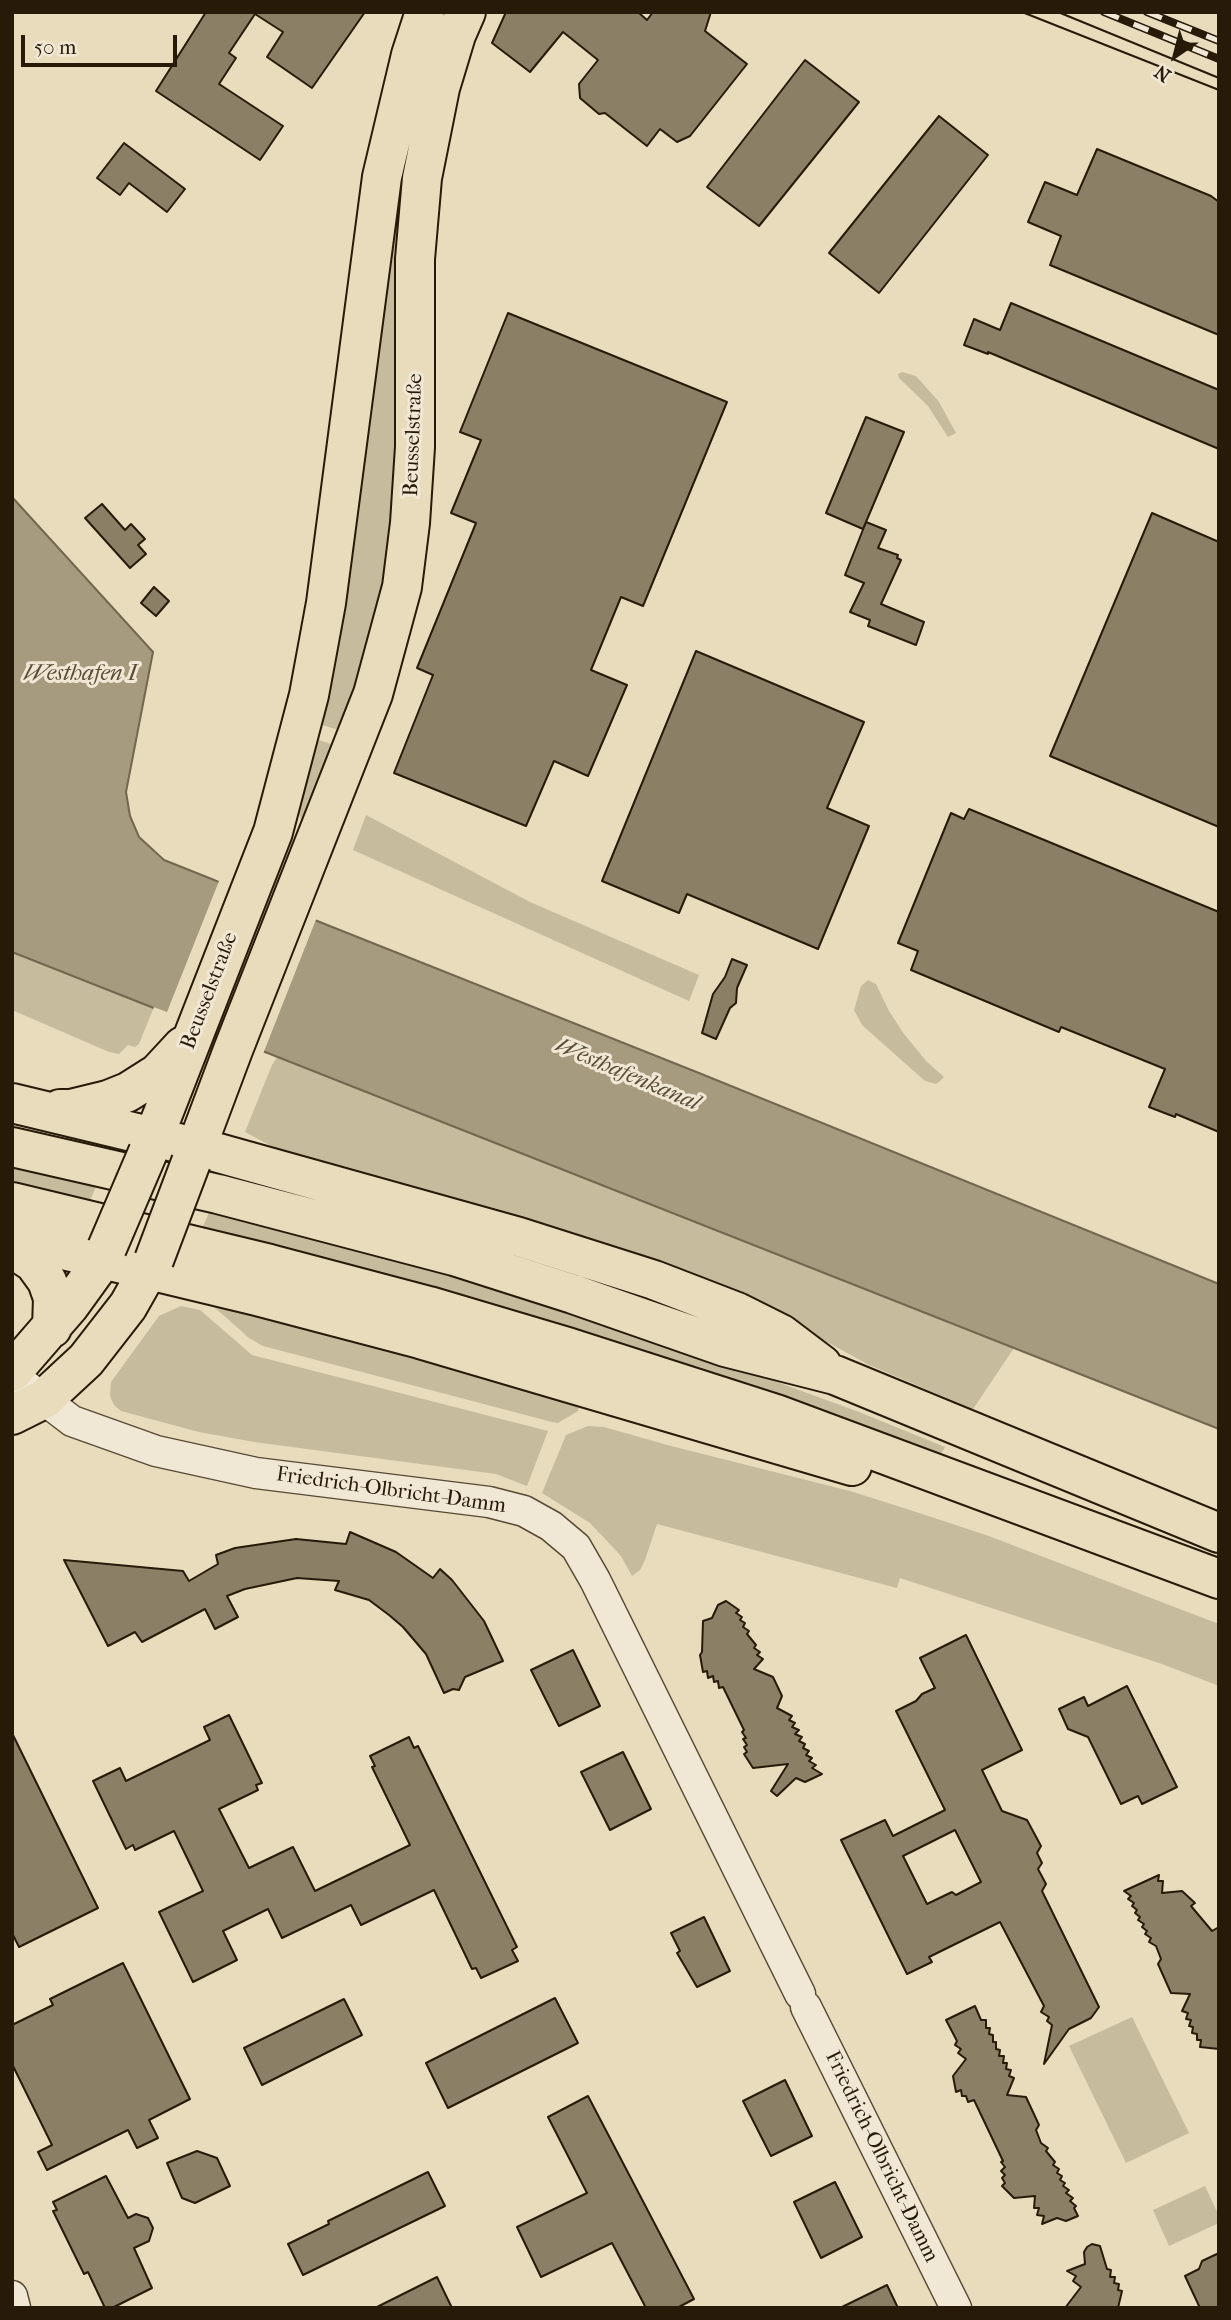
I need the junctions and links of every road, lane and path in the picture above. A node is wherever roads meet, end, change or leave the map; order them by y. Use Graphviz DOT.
graph roads {
  1 [pos="425,12"];
  2 [pos="466,12"];
  3 [pos="273,832"];
  4 [pos="314,848"];
  5 [pos="194,1034"];
  6 [pos="23,1105"];
  7 [pos="151,1144"];
  8 [pos="12,1147"];
  9 [pos="194,1155"];
  10 [pos="12,1202"];
  11 [pos="12,1238"];
  12 [pos="12,1248"];
  13 [pos="105,1253"];
  14 [pos="152,1265"];
  15 [pos="52,1328"];
  16 [pos="12,1373"];
  17 [pos="835,1375"];
  18 [pos="28,1407"];
  19 [pos="981,1489"];
  20 [pos="1219,1533"];
  21 [pos="1219,1579"];
  22 [pos="12,2296"];
  23 [pos="15,2308"];
  24 [pos="956,2308"];
  1 -- 3 [label="main road, Beusselstraße"];
  2 -- 4 [label="main road, Beusselstraße"];
  3 -- 4 [label="main road"];
  3 -- 5 [label="main road, Beusselstraße"];
  4 -- 9 [label="main road, Beusselstraße"];
  5 -- 6 [label="main road"];
  5 -- 7 [label="main road, Beusselstraße"];
  6 -- 7 [label="main road"];
  7 -- 9 [label="main road"];
  7 -- 13 [label="main road, Beusselstraße, bridge"];
  8 -- 17 [label="main road"];
  9 -- 14 [label="main road, Beusselstraße, bridge"];
  9 -- 17 [label="main road"];
  10 -- 19 [label="main road"];
  11 -- 13 [label="main road"];
  12 -- 15 [label="main road"];
  13 -- 14 [label="main road"];
  13 -- 15 [label="main road, Beusselstraße"];
  14 -- 18 [label="main road, Beusselstraße"];
  14 -- 19 [label="main road"];
  15 -- 16 [label="main road, Beusselstraße"];
  16 -- 18 [label="street, Friedrich-Olbricht-Damm"];
  17 -- 20 [label="main road"];
  18 -- 24 [label="street, Friedrich-Olbricht-Damm"];
  19 -- 21 [label="main road"];
  22 -- 23 [label="street"];
}
